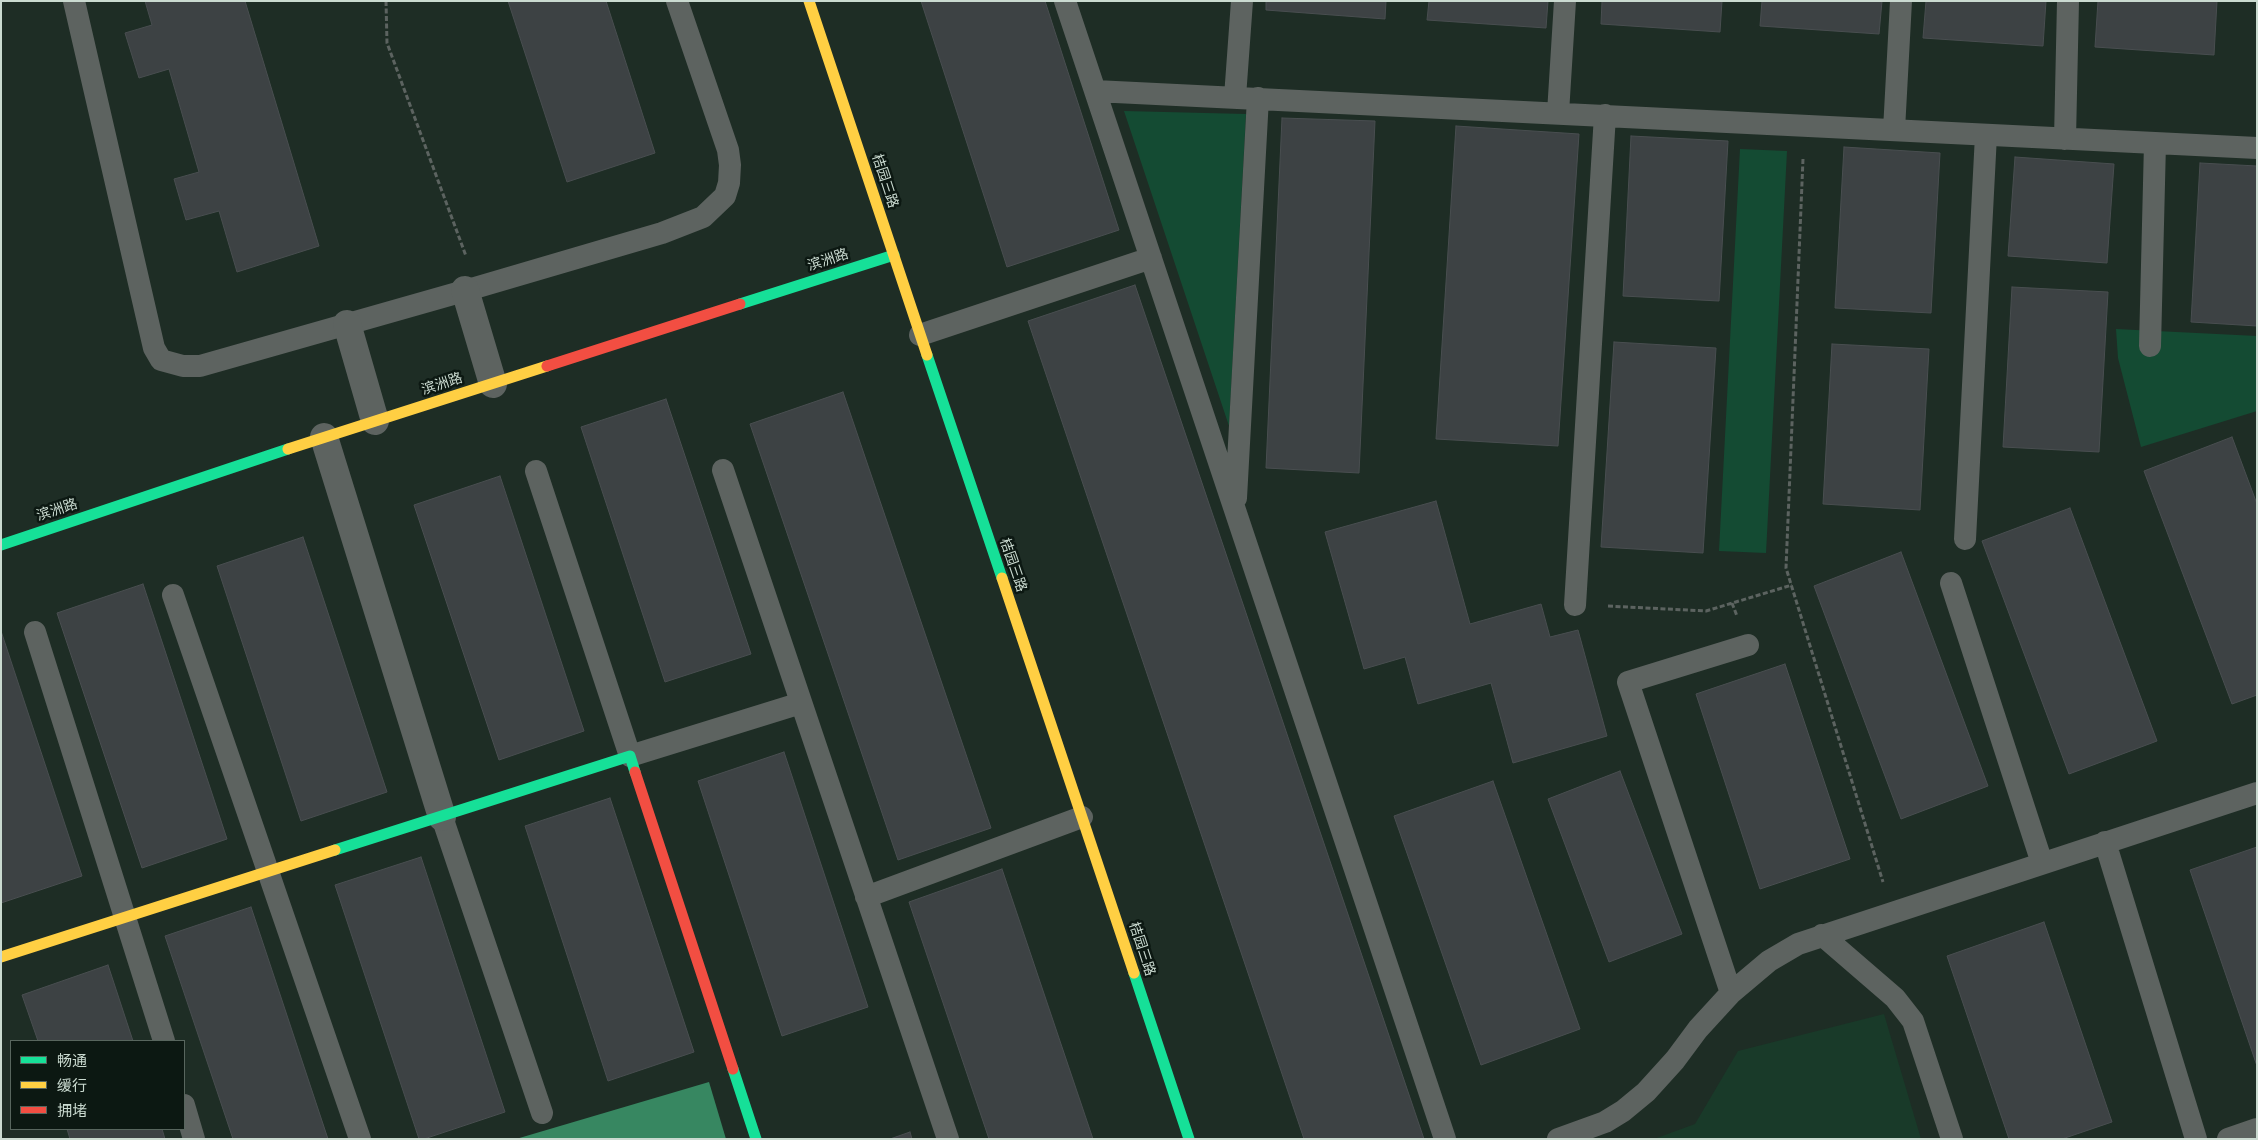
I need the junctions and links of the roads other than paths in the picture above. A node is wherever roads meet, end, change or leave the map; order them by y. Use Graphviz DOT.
graph roads {
  1 [pos="74,1"];
  2 [pos="677,1"];
  3 [pos="809,1"];
  4 [pos="1065,1"];
  5 [pos="1242,1"];
  6 [pos="1565,1"];
  7 [pos="1901,1"];
  8 [pos="2068,1"];
  9 [pos="1095,91"];
  10 [pos="1235,96"];
  11 [pos="1258,98"];
  12 [pos="1558,113"];
  13 [pos="1605,115"];
  14 [pos="1894,130"];
  15 [pos="1986,135"];
  16 [pos="2066,139"];
  17 [pos="2155,143"];
  18 [pos="2257,148"];
  19 [pos="894,255"];
  20 [pos="1151,258"];
  21 [pos="471,289"];
  22 [pos="347,324"];
  23 [pos="920,335"];
  24 [pos="2150,346"];
  25 [pos="493,384"];
  26 [pos="375,421"];
  27 [pos="324,437"];
  28 [pos="723,470"];
  29 [pos="536,471"];
  30 [pos="1236,511"];
  31 [pos="1965,539"];
  32 [pos="1,544"];
  33 [pos="1951,583"];
  34 [pos="173,595"];
  35 [pos="1575,605"];
  36 [pos="35,632"];
  37 [pos="1748,645"];
  38 [pos="801,702"];
  39 [pos="630,756"];
  40 [pos="2257,793"];
  41 [pos="442,816"];
  42 [pos="1082,817"];
  43 [pos="2105,842"];
  44 [pos="2042,863"];
  45 [pos="268,872"];
  46 [pos="866,897"];
  47 [pos="126,917"];
  48 [pos="1822,935"];
  49 [pos="1,957"];
  50 [pos="1731,993"];
  51 [pos="164,1040"];
  52 [pos="185,1108"];
  53 [pos="542,1113"];
  54 [pos="2257,1129"];
  55 [pos="194,1139"];
  56 [pos="360,1139"];
  57 [pos="756,1139"];
  58 [pos="948,1139"];
  59 [pos="1189,1139"];
  60 [pos="1445,1139"];
  61 [pos="1558,1139"];
  62 [pos="1952,1139"];
  63 [pos="2196,1139"];
  64 [pos="2228,1139"];
  1 -- 22 [label="lane"];
  2 -- 21 [label="lane"];
  3 -- 19 [label="street, 桔园三路"];
  4 -- 9 [label="lane"];
  5 -- 10 [label="lane"];
  6 -- 12 [label="lane"];
  7 -- 14 [label="lane"];
  8 -- 16 [label="lane"];
  9 -- 10 [label="lane"];
  9 -- 20 [label="lane"];
  10 -- 11 [label="lane"];
  11 -- 12 [label="lane"];
  11 -- 30 [label="lane"];
  12 -- 13 [label="lane"];
  13 -- 14 [label="lane"];
  13 -- 35 [label="lane"];
  14 -- 15 [label="lane"];
  15 -- 16 [label="lane"];
  15 -- 31 [label="lane"];
  16 -- 17 [label="lane"];
  17 -- 18 [label="lane"];
  17 -- 24 [label="lane"];
  19 -- 23 [label="street, 桔园三路"];
  19 -- 25 [label="street, 滨洲路"];
  20 -- 23 [label="lane"];
  20 -- 30 [label="lane"];
  21 -- 22 [label="lane"];
  21 -- 25 [label="street"];
  22 -- 26 [label="street"];
  23 -- 42 [label="street, 桔园三路"];
  25 -- 26 [label="street, 滨洲路"];
  26 -- 27 [label="street, 滨洲路"];
  27 -- 32 [label="street, 滨洲路"];
  27 -- 41 [label="street"];
  28 -- 38 [label="lane"];
  29 -- 39 [label="lane"];
  30 -- 60 [label="lane"];
  33 -- 44 [label="lane"];
  34 -- 45 [label="lane"];
  36 -- 47 [label="lane"];
  37 -- 50 [label="lane"];
  38 -- 39 [label="lane"];
  38 -- 46 [label="lane"];
  39 -- 41 [label="street"];
  39 -- 57 [label="street"];
  40 -- 43 [label="lane"];
  41 -- 45 [label="street"];
  41 -- 53 [label="lane"];
  42 -- 46 [label="lane"];
  42 -- 59 [label="street, 桔园三路"];
  43 -- 44 [label="lane"];
  43 -- 63 [label="lane"];
  44 -- 48 [label="lane"];
  45 -- 47 [label="street"];
  45 -- 56 [label="lane"];
  46 -- 58 [label="lane"];
  47 -- 49 [label="street"];
  47 -- 51 [label="lane"];
  48 -- 50 [label="lane"];
  48 -- 62 [label="lane"];
  50 -- 61 [label="lane"];
  52 -- 55 [label="lane"];
  54 -- 64 [label="lane"];
}
